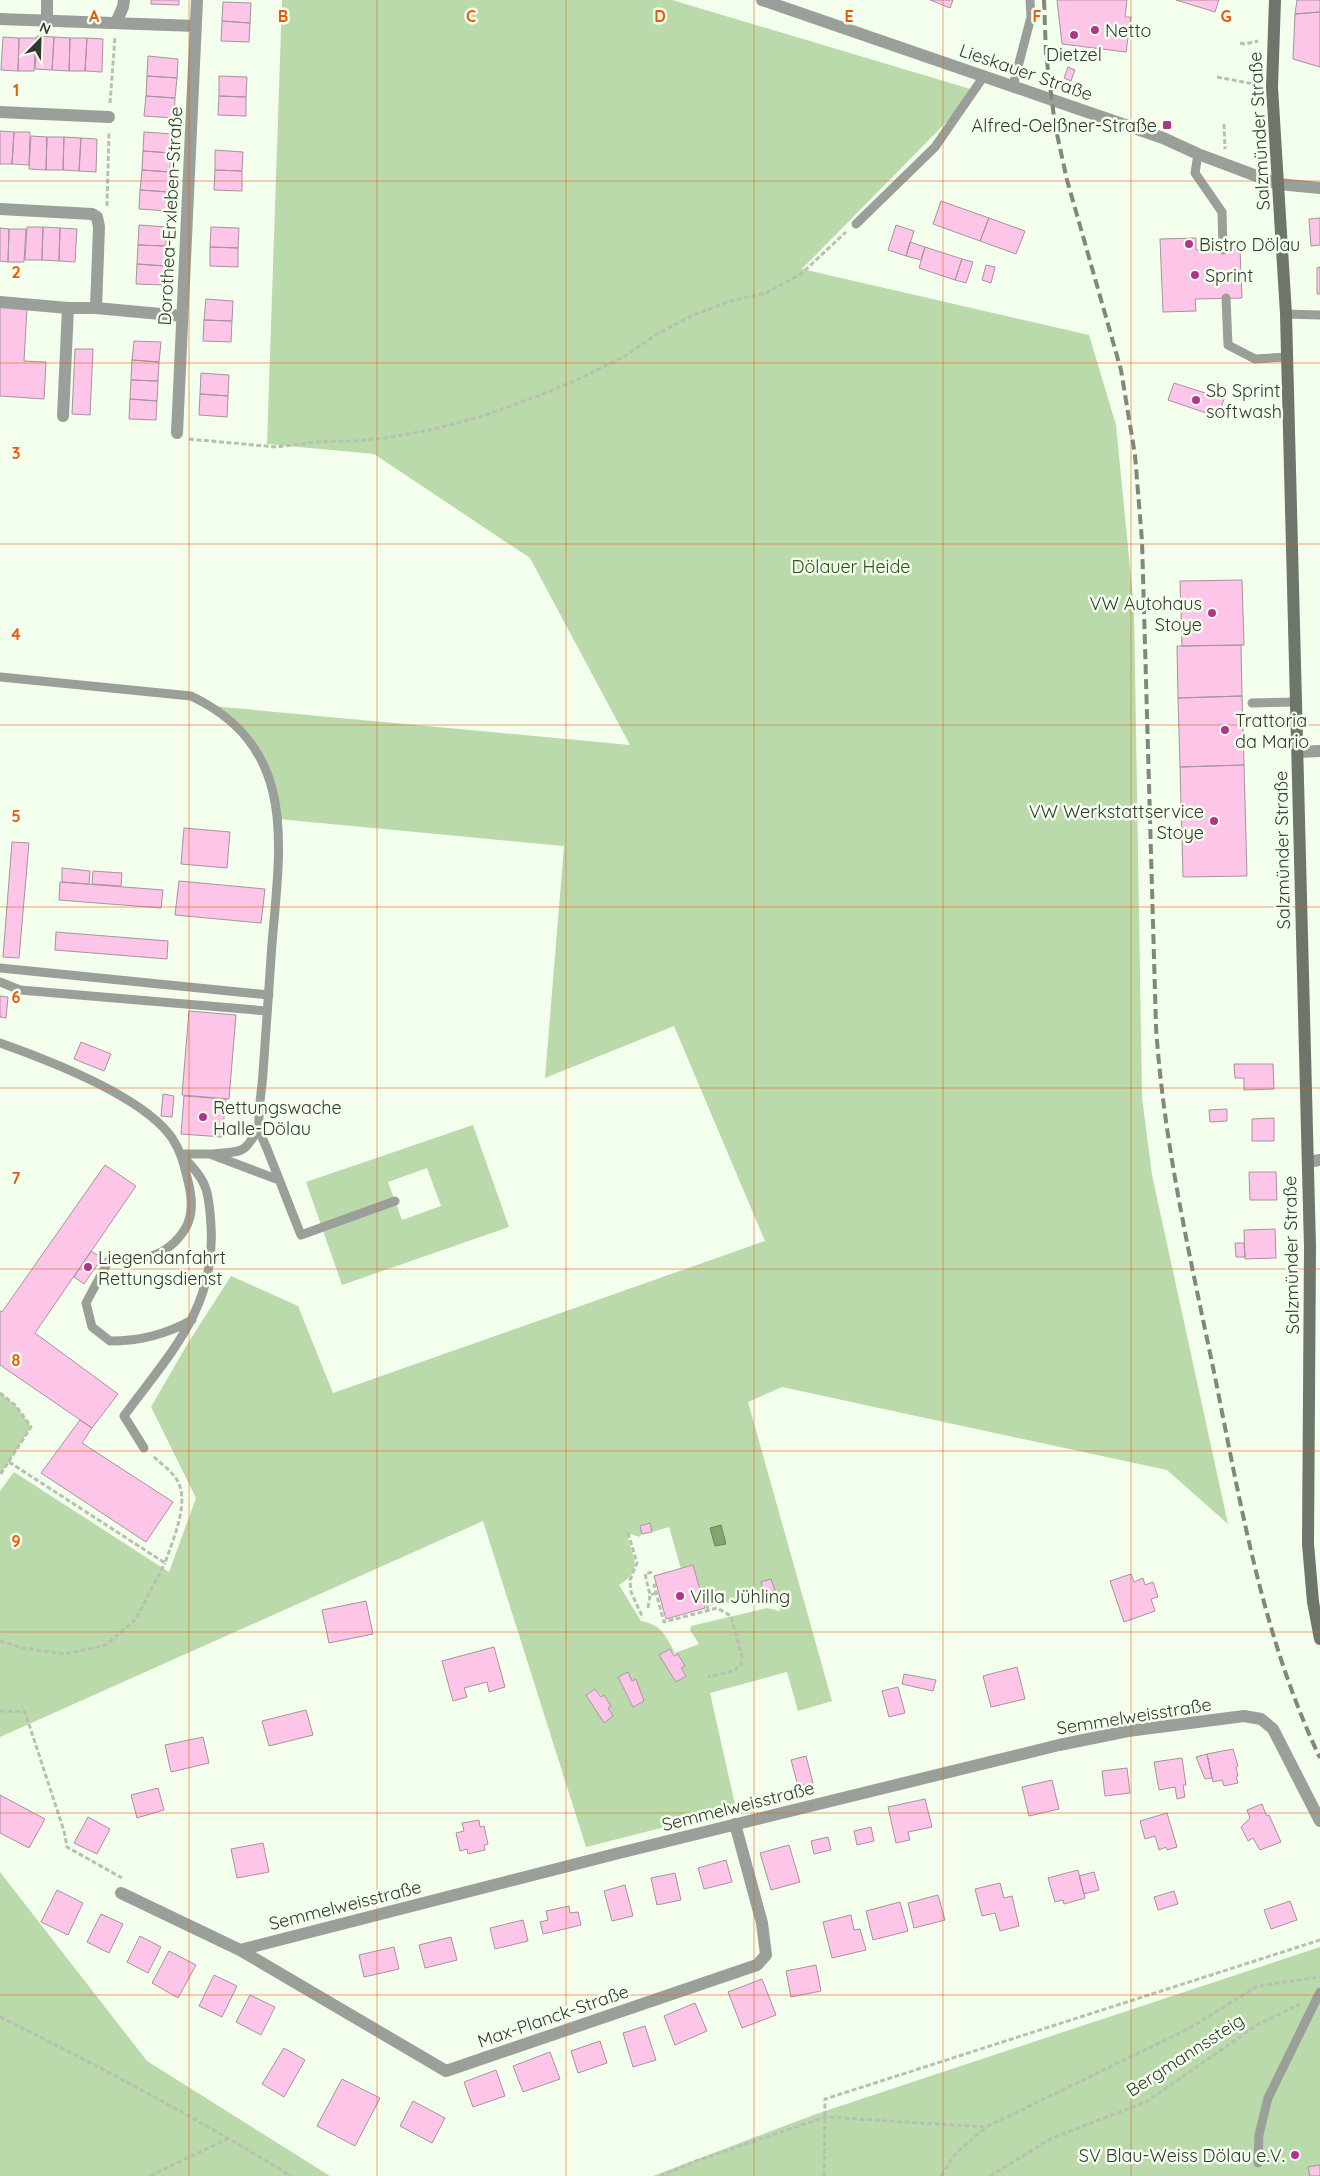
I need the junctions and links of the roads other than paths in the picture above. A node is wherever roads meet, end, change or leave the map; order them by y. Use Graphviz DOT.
graph roads {
  1 [pos="47,0"];
  2 [pos="124,0"];
  3 [pos="198,0"];
  4 [pos="762,0"];
  5 [pos="1030,0"];
  6 [pos="1275,0"];
  7 [pos="0,19"];
  8 [pos="47,20"];
  9 [pos="116,23"];
  10 [pos="196,26"];
  11 [pos="984,76"];
  12 [pos="1013,86"];
  13 [pos="0,112"];
  14 [pos="109,116"];
  15 [pos="1198,154"];
  16 [pos="1278,184"];
  17 [pos="1320,188"];
  18 [pos="0,209"];
  19 [pos="856,224"];
  20 [pos="1223,250"];
  21 [pos="1226,298"];
  22 [pos="0,302"];
  23 [pos="68,308"];
  24 [pos="96,308"];
  25 [pos="1286,314"];
  26 [pos="1320,315"];
  27 [pos="182,316"];
  28 [pos="1287,357"];
  29 [pos="63,416"];
  30 [pos="177,433"];
  31 [pos="0,677"];
  32 [pos="1296,702"];
  33 [pos="1252,703"];
  34 [pos="1320,751"];
  35 [pos="1298,752"];
  36 [pos="0,968"];
  37 [pos="16,971"];
  38 [pos="0,982"];
  39 [pos="20,990"];
  40 [pos="269,995"];
  41 [pos="267,1011"];
  42 [pos="0,1043"];
  43 [pos="259,1127"];
  44 [pos="181,1154"];
  45 [pos="210,1154"];
  46 [pos="1314,1161"];
  47 [pos="279,1180"];
  48 [pos="395,1201"];
  49 [pos="192,1320"];
  50 [pos="144,1448"];
  51 [pos="1320,1639"];
  52 [pos="1320,1822"];
  53 [pos="735,1824"];
  54 [pos="121,1892"];
  55 [pos="240,1950"];
  56 [pos="1318,1996"];
  57 [pos="1258,2163"];
  1 -- 8 [label="street"];
  2 -- 9 [label="street"];
  3 -- 10 [label="street, Dorothea-Erxleben-Straße"];
  4 -- 11 [label="street, Lieskauer Straße"];
  5 -- 12 [label="lane"];
  6 -- 16 [label="main road, Salzmünder Straße"];
  7 -- 8 [label="street"];
  8 -- 9 [label="street"];
  9 -- 10 [label="street"];
  10 -- 27 [label="street, Dorothea-Erxleben-Straße"];
  11 -- 12 [label="street, Lieskauer Straße"];
  11 -- 19 [label="lane"];
  12 -- 15 [label="street, Lieskauer Straße"];
  13 -- 14 [label="street"];
  15 -- 16 [label="street, Lieskauer Straße"];
  15 -- 20 [label="lane"];
  16 -- 17 [label="street"];
  16 -- 25 [label="main road, Salzmünder Straße"];
  18 -- 24 [label="street"];
  21 -- 28 [label="lane"];
  22 -- 23 [label="street"];
  23 -- 24 [label="street"];
  23 -- 29 [label="street"];
  24 -- 27 [label="street"];
  25 -- 26 [label="lane"];
  25 -- 28 [label="main road, Salzmünder Straße"];
  27 -- 30 [label="street, Dorothea-Erxleben-Straße"];
  28 -- 32 [label="main road, Salzmünder Straße"];
  31 -- 40 [label="lane"];
  32 -- 33 [label="lane"];
  32 -- 35 [label="main road, Salzmünder Straße"];
  34 -- 35 [label="street"];
  35 -- 46 [label="main road, Salzmünder Straße"];
  36 -- 37 [label="lane"];
  37 -- 39 [label="lane"];
  37 -- 40 [label="lane"];
  38 -- 39 [label="lane"];
  39 -- 41 [label="lane"];
  40 -- 41 [label="lane"];
  41 -- 43 [label="lane"];
  42 -- 44 [label="lane"];
  43 -- 45 [label="lane"];
  43 -- 47 [label="lane"];
  44 -- 45 [label="lane"];
  44 -- 49 [label="lane"];
  44 -- 49 [label="lane"];
  45 -- 47 [label="lane"];
  46 -- 51 [label="main road, Salzmünder Straße"];
  47 -- 48 [label="lane"];
  49 -- 50 [label="lane"];
  52 -- 53 [label="street, Semmelweisstraße"];
  53 -- 55 [label="street, Semmelweisstraße"];
  53 -- 55 [label="street, Max-Planck-Straße"];
  54 -- 55 [label="street"];
  56 -- 57 [label="lane"];
}
